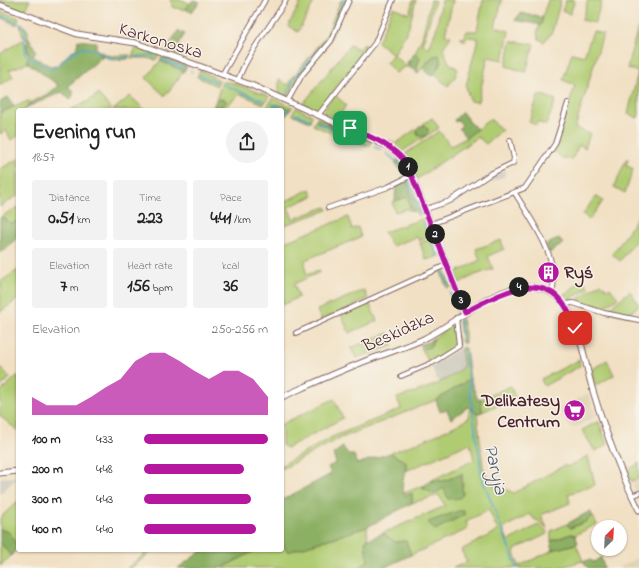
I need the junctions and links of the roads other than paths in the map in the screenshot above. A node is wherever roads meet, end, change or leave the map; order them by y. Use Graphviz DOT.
graph roads {
  1 [pos="265,0"];
  2 [pos="286,0"];
  3 [pos="349,0"];
  4 [pos="393,0"];
  5 [pos="0,5"];
  6 [pos="222,75"];
  7 [pos="238,80"];
  8 [pos="288,100"];
  9 [pos="568,103"];
  10 [pos="320,114"];
  11 [pos="510,140"];
  12 [pos="412,175"];
  13 [pos="515,193"];
  14 [pos="328,208"];
  15 [pos="426,210"];
  16 [pos="432,224"];
  17 [pos="446,265"];
  18 [pos="552,292"];
  19 [pos="565,304"];
  20 [pos="465,312"];
  21 [pos="456,318"];
  22 [pos="639,320"];
  23 [pos="296,333"];
  24 [pos="401,376"];
  25 [pos="284,396"];
  26 [pos="16,471"];
  27 [pos="0,472"];
  28 [pos="639,493"];
  29 [pos="632,496"];
  30 [pos="639,510"];
  1 -- 6 [label="street, Karkonoska"];
  2 -- 7 [label="street"];
  3 -- 8 [label="street"];
  4 -- 10 [label="street"];
  5 -- 6 [label="street, Karkonoska"];
  6 -- 7 [label="street, Karkonoska"];
  7 -- 8 [label="street, Karkonoska"];
  8 -- 10 [label="street, Karkonoska"];
  9 -- 13 [label="street"];
  10 -- 12 [label="street, Karkonoska"];
  11 -- 15 [label="street"];
  12 -- 14 [label="street"];
  12 -- 15 [label="street, Karkonoska"];
  13 -- 16 [label="street"];
  13 -- 18 [label="street"];
  15 -- 16 [label="street, Karkonoska"];
  16 -- 17 [label="street, Karkonoska"];
  17 -- 20 [label="street, Karkonoska"];
  17 -- 23 [label="street"];
  18 -- 19 [label="street, Beskidzka"];
  18 -- 20 [label="street, Beskidzka"];
  19 -- 22 [label="street"];
  19 -- 29 [label="street, Beskidzka"];
  20 -- 21 [label="street, Beskidzka"];
  21 -- 24 [label="street"];
  21 -- 25 [label="street, Beskidzka"];
  26 -- 27 [label="street"];
  28 -- 29 [label="street"];
  29 -- 30 [label="street, Beskidzka"];
}
